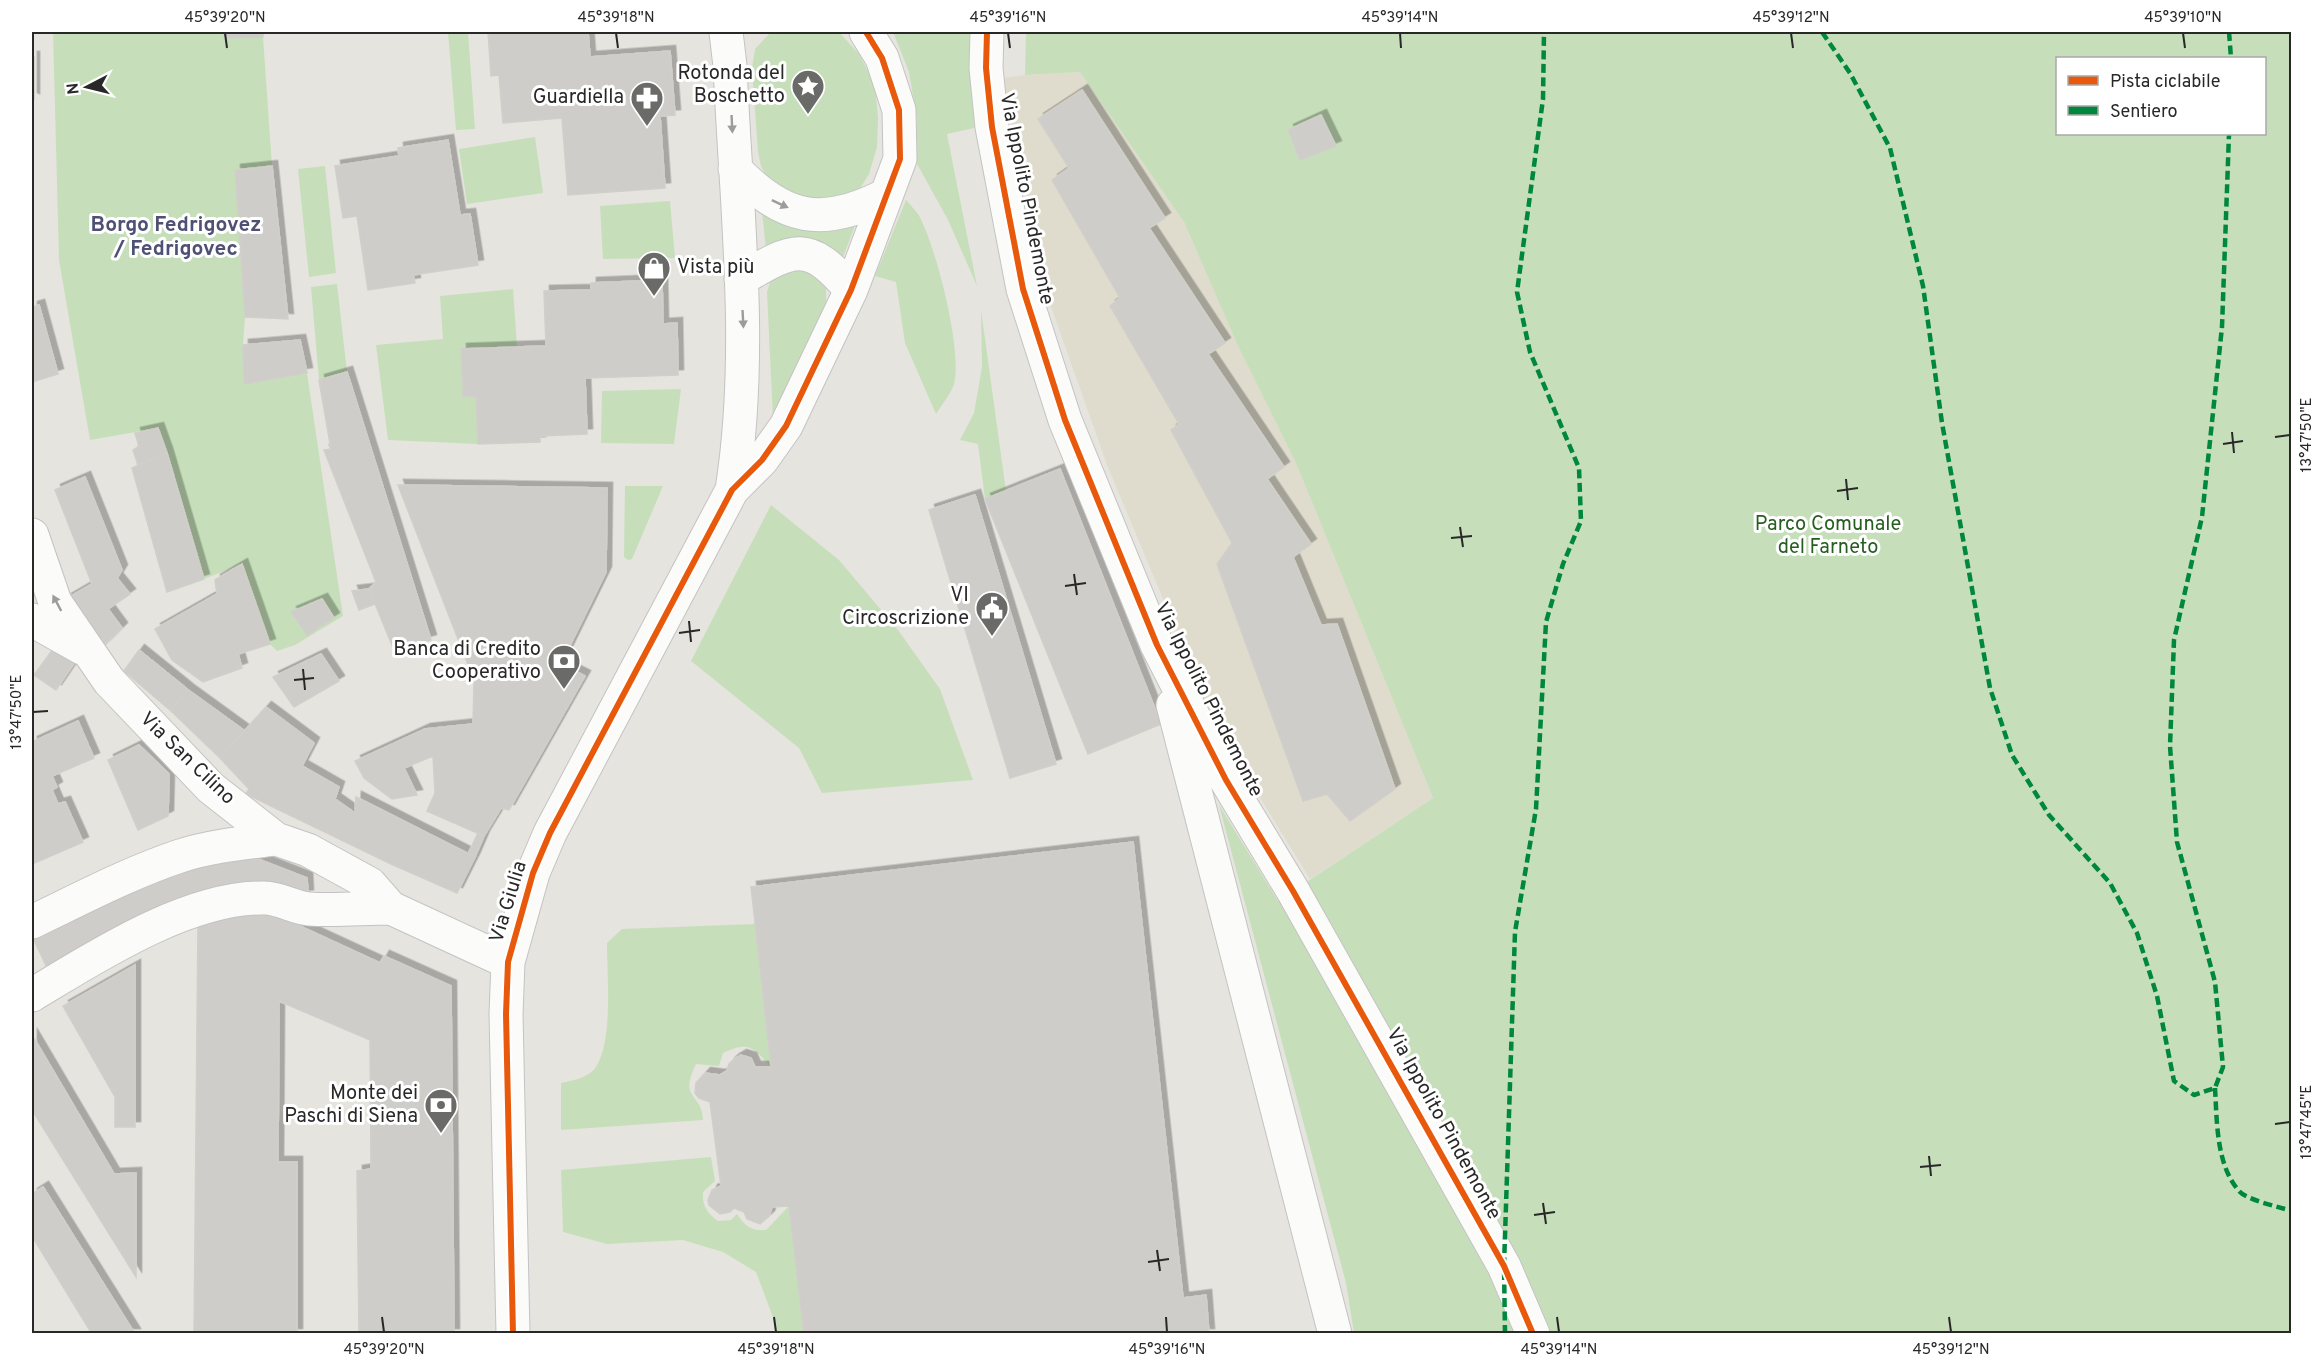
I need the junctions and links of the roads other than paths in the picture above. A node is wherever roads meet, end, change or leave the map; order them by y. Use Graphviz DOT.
graph roads {
  1 [pos="726,32"];
  2 [pos="735,32"];
  3 [pos="747,32"];
  4 [pos="866,32"];
  5 [pos="987,32"];
  6 [pos="730,66"];
  7 [pos="735,169"];
  8 [pos="886,195"];
  9 [pos="741,279"];
  10 [pos="851,290"];
  11 [pos="732,490"];
  12 [pos="32,535"];
  13 [pos="32,620"];
  14 [pos="1157,645"];
  15 [pos="89,652"];
  16 [pos="276,839"];
  17 [pos="391,908"];
  18 [pos="32,922"];
  19 [pos="508,962"];
  20 [pos="32,995"];
  21 [pos="513,1334"];
  22 [pos="1335,1334"];
  23 [pos="1533,1334"];
  1 -- 6 [label="street"];
  2 -- 6 [label="street"];
  3 -- 6 [label="street"];
  4 -- 8 [label="street"];
  5 -- 14 [label="street, Via Ippolito Pindemonte"];
  6 -- 7 [label="street, one-way"];
  7 -- 8 [label="street, one-way"];
  7 -- 9 [label="street"];
  8 -- 10 [label="street"];
  9 -- 10 [label="street"];
  9 -- 11 [label="street, one-way"];
  10 -- 11 [label="street"];
  11 -- 19 [label="street, Via Giulia"];
  15 -- 12 [label="street, Via San Cilino, one-way"];
  13 -- 15 [label="street"];
  14 -- 22 [label="street, Via Ippolito Pindemonte"];
  14 -- 23 [label="street, Via Ippolito Pindemonte"];
  15 -- 16 [label="street, Via San Cilino"];
  16 -- 17 [label="street, Via San Cilino"];
  16 -- 18 [label="street"];
  17 -- 19 [label="street, Via San Cilino"];
  17 -- 20 [label="street"];
  19 -- 21 [label="street, Via Giulia"];
}
